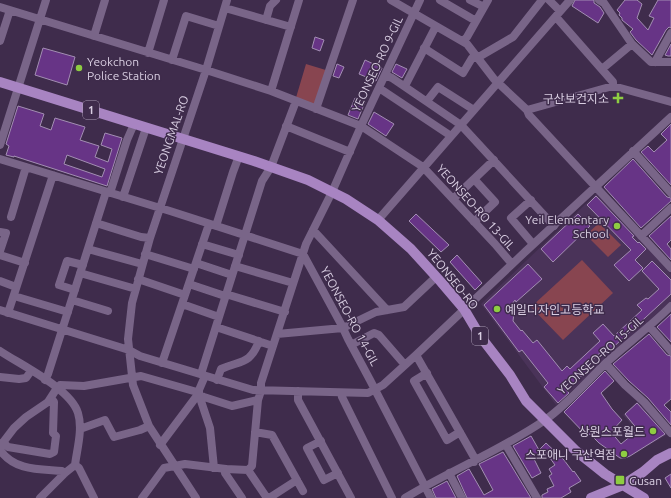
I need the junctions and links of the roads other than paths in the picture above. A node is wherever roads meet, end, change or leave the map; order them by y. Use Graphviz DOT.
graph roads {
  1 [pos="3,0"];
  2 [pos="46,0"];
  3 [pos="105,0"];
  4 [pos="164,0"];
  5 [pos="276,0"];
  6 [pos="299,0"];
  7 [pos="353,0"];
  8 [pos="391,0"];
  9 [pos="420,0"];
  10 [pos="440,0"];
  11 [pos="470,0"];
  12 [pos="542,0"];
  13 [pos="549,0"];
  14 [pos="570,0"];
  15 [pos="599,0"];
  16 [pos="226,4"];
  17 [pos="486,4"];
  18 [pos="0,7"];
  19 [pos="10,10"];
  20 [pos="414,13"];
  21 [pos="558,14"];
  22 [pos="40,19"];
  23 [pos="266,20"];
  24 [pos="476,21"];
  25 [pos="219,26"];
  26 [pos="436,26"];
  27 [pos="291,27"];
  28 [pos="671,33"];
  29 [pos="94,36"];
  30 [pos="0,41"];
  31 [pos="463,42"];
  32 [pos="632,44"];
  33 [pos="424,48"];
  34 [pos="148,53"];
  35 [pos="477,58"];
  36 [pos="172,60"];
  37 [pos="655,62"];
  38 [pos="671,62"];
  39 [pos="602,69"];
  40 [pos="206,70"];
  41 [pos="385,75"];
  42 [pos="0,82"];
  43 [pos="498,82"];
  44 [pos="405,86"];
  45 [pos="613,86"];
  46 [pos="17,88"];
  47 [pos="379,88"];
  48 [pos="271,91"];
  49 [pos="296,101"];
  50 [pos="427,101"];
  51 [pos="671,102"];
  52 [pos="316,109"];
  53 [pos="474,110"];
  54 [pos="527,110"];
  55 [pos="671,117"];
  56 [pos="134,124"];
  57 [pos="461,125"];
  58 [pos="286,126"];
  59 [pos="361,126"];
  60 [pos="146,128"];
  61 [pos="451,136"];
  62 [pos="182,139"];
  63 [pos="0,145"];
  64 [pos="633,151"];
  65 [pos="350,152"];
  66 [pos="239,156"];
  67 [pos="0,159"];
  68 [pos="494,160"];
  69 [pos="26,167"];
  70 [pos="271,167"];
  71 [pos="423,167"];
  72 [pos="53,175"];
  73 [pos="474,179"];
  74 [pos="595,187"];
  75 [pos="108,192"];
  76 [pos="332,192"];
  77 [pos="671,193"];
  78 [pos="123,197"];
  79 [pos="453,199"];
  80 [pos="531,200"];
  81 [pos="160,208"];
  82 [pos="670,210"];
  83 [pos="10,217"];
  84 [pos="378,220"];
  85 [pos="474,222"];
  86 [pos="96,223"];
  87 [pos="212,225"];
  88 [pos="554,226"];
  89 [pos="313,230"];
  90 [pos="0,232"];
  91 [pos="245,235"];
  92 [pos="641,236"];
  93 [pos="150,238"];
  94 [pos="202,244"];
  95 [pos="533,244"];
  96 [pos="88,249"];
  97 [pos="0,251"];
  98 [pos="145,254"];
  99 [pos="303,254"];
  100 [pos="0,255"];
  101 [pos="239,255"];
  102 [pos="24,263"];
  103 [pos="142,264"];
  104 [pos="512,264"];
  105 [pos="195,266"];
  106 [pos="235,266"];
  107 [pos="671,268"];
  108 [pos="81,269"];
  109 [pos="232,275"];
  110 [pos="436,277"];
  111 [pos="138,279"];
  112 [pos="0,281"];
  113 [pos="189,284"];
  114 [pos="293,284"];
  115 [pos="16,287"];
  116 [pos="136,289"];
  117 [pos="75,290"];
  118 [pos="185,295"];
  119 [pos="226,295"];
  120 [pos="14,296"];
  121 [pos="72,300"];
  122 [pos="182,304"];
  123 [pos="671,306"];
  124 [pos="464,309"];
  125 [pos="387,310"];
  126 [pos="108,311"];
  127 [pos="4,312"];
  128 [pos="68,312"];
  129 [pos="284,312"];
  130 [pos="219,317"];
  131 [pos="649,326"];
  132 [pos="216,327"];
  133 [pos="343,328"];
  134 [pos="62,329"];
  135 [pos="277,334"];
  136 [pos="259,341"];
  137 [pos="351,345"];
  138 [pos="273,346"];
  139 [pos="129,350"];
  140 [pos="0,351"];
  141 [pos="671,351"];
  142 [pos="416,355"];
  143 [pos="162,363"];
  144 [pos="606,364"];
  145 [pos="405,365"];
  146 [pos="31,371"];
  147 [pos="427,374"];
  148 [pos="203,375"];
  149 [pos="0,378"];
  150 [pos="132,378"];
  151 [pos="45,380"];
  152 [pos="217,380"];
  153 [pos="57,388"];
  154 [pos="374,390"];
  155 [pos="261,391"];
  156 [pos="298,391"];
  157 [pos="341,393"];
  158 [pos="199,395"];
  159 [pos="50,398"];
  160 [pos="258,400"];
  161 [pos="545,420"];
  162 [pos="149,426"];
  163 [pos="80,429"];
  164 [pos="255,432"];
  165 [pos="460,432"];
  166 [pos="671,433"];
  167 [pos="321,441"];
  168 [pos="160,445"];
  169 [pos="506,445"];
  170 [pos="1,446"];
  171 [pos="671,453"];
  172 [pos="474,462"];
  173 [pos="75,465"];
  174 [pos="174,466"];
  175 [pos="214,468"];
  176 [pos="226,469"];
  177 [pos="248,470"];
  178 [pos="65,473"];
  179 [pos="338,473"];
  180 [pos="449,473"];
  181 [pos="297,480"];
  182 [pos="623,485"];
  183 [pos="425,486"];
  184 [pos="303,491"];
  185 [pos="145,497"];
  186 [pos="40,498"];
  187 [pos="94,498"];
  188 [pos="196,498"];
  189 [pos="242,498"];
  190 [pos="268,498"];
  191 [pos="351,498"];
  192 [pos="392,498"];
  193 [pos="405,498"];
  194 [pos="431,498"];
  195 [pos="462,498"];
  196 [pos="537,498"];
  197 [pos="591,498"];
  198 [pos="644,498"];
  1 -- 18 [label="street"];
  2 -- 22 [label="street"];
  3 -- 29 [label="street"];
  4 -- 34 [label="street"];
  5 -- 23 [label="street"];
  6 -- 27 [label="street"];
  7 -- 52 [label="street"];
  8 -- 20 [label="street"];
  9 -- 20 [label="street, YEONSEO-RO 9-GIL"];
  10 -- 24 [label="street"];
  11 -- 17 [label="street"];
  12 -- 35 [label="street"];
  13 -- 21 [label="street"];
  14 -- 21 [label="street"];
  15 -- 32 [label="street"];
  16 -- 23 [label="street, YEONGMAL-RO"];
  16 -- 25 [label="street, YEONGMAL-RO"];
  17 -- 24 [label="street"];
  18 -- 19 [label="street"];
  19 -- 22 [label="street"];
  19 -- 30 [label="street"];
  20 -- 26 [label="street, YEONSEO-RO 9-GIL"];
  20 -- 41 [label="street, YEONSEO-RO 9-GIL"];
  21 -- 39 [label="street"];
  21 -- 43 [label="street"];
  22 -- 29 [label="street"];
  22 -- 46 [label="street"];
  23 -- 27 [label="street, YEONGMAL-RO"];
  24 -- 31 [label="street"];
  25 -- 36 [label="street"];
  25 -- 40 [label="street, YEONGMAL-RO"];
  26 -- 31 [label="street, YEONSEO-RO 9-GIL"];
  26 -- 33 [label="street"];
  27 -- 48 [label="street"];
  28 -- 37 [label="street"];
  29 -- 34 [label="street"];
  31 -- 35 [label="street, YEONSEO-RO 9-GIL"];
  32 -- 37 [label="street"];
  32 -- 39 [label="street"];
  33 -- 35 [label="street"];
  33 -- 44 [label="street"];
  34 -- 36 [label="street"];
  35 -- 43 [label="street, YEONSEO-RO 9-GIL"];
  36 -- 40 [label="street"];
  37 -- 38 [label="street"];
  39 -- 45 [label="street"];
  40 -- 48 [label="street"];
  40 -- 62 [label="street, YEONGMAL-RO"];
  41 -- 44 [label="street"];
  41 -- 47 [label="street, YEONSEO-RO 9-GIL"];
  42 -- 46 [label="main road, YEONSEO-RO / 1"];
  43 -- 53 [label="street"];
  43 -- 54 [label="street, YEONSEO-RO 9-GIL"];
  44 -- 50 [label="street"];
  45 -- 51 [label="street"];
  45 -- 54 [label="street"];
  46 -- 56 [label="main road, YEONSEO-RO / 1"];
  46 -- 63 [label="street"];
  47 -- 59 [label="street, YEONSEO-RO 9-GIL"];
  47 -- 61 [label="street"];
  48 -- 49 [label="street, YEONSEO-RO 9-GIL"];
  49 -- 52 [label="street, YEONSEO-RO 9-GIL"];
  49 -- 58 [label="street"];
  50 -- 53 [label="street"];
  50 -- 57 [label="street"];
  52 -- 59 [label="street, YEONSEO-RO 9-GIL"];
  53 -- 57 [label="street"];
  54 -- 74 [label="street, YEONSEO-RO 9-GIL"];
  55 -- 64 [label="street, YEONSEO-RO 13-GIL"];
  56 -- 60 [label="main road, YEONSEO-RO / 1"];
  56 -- 75 [label="street"];
  57 -- 61 [label="street"];
  57 -- 68 [label="street"];
  58 -- 65 [label="street"];
  58 -- 70 [label="street"];
  59 -- 65 [label="street, YEONSEO-RO 9-GIL"];
  59 -- 71 [label="street, YEONSEO-RO 13-GIL"];
  60 -- 62 [label="main road, YEONSEO-RO / 1"];
  60 -- 78 [label="street"];
  61 -- 71 [label="street"];
  62 -- 66 [label="main road, YEONSEO-RO / 1"];
  62 -- 81 [label="street, YEONGMAL-RO"];
  64 -- 74 [label="street, YEONSEO-RO 13-GIL"];
  64 -- 77 [label="street"];
  65 -- 76 [label="street, YEONSEO-RO 9-GIL"];
  66 -- 70 [label="main road, YEONSEO-RO / 1"];
  66 -- 87 [label="street"];
  67 -- 69 [label="street"];
  68 -- 73 [label="street"];
  68 -- 80 [label="street"];
  69 -- 72 [label="street"];
  69 -- 83 [label="street"];
  70 -- 76 [label="main road, YEONSEO-RO / 1"];
  70 -- 91 [label="street"];
  71 -- 79 [label="street, YEONSEO-RO 13-GIL"];
  71 -- 84 [label="street"];
  72 -- 75 [label="street"];
  72 -- 102 [label="street"];
  73 -- 79 [label="street"];
  73 -- 85 [label="street"];
  74 -- 88 [label="street, YEONSEO-RO 13-GIL"];
  74 -- 92 [label="street"];
  75 -- 78 [label="street"];
  75 -- 86 [label="street"];
  76 -- 84 [label="main road, YEONSEO-RO / 1"];
  76 -- 89 [label="street, YEONSEO-RO 9-GIL"];
  78 -- 81 [label="street"];
  79 -- 85 [label="street, YEONSEO-RO 13-GIL"];
  80 -- 88 [label="street"];
  80 -- 95 [label="street, YEONSEO-RO 13-GIL"];
  81 -- 87 [label="street"];
  81 -- 93 [label="street, YEONGMAL-RO"];
  82 -- 92 [label="street"];
  84 -- 110 [label="main road, YEONSEO-RO / 1"];
  85 -- 104 [label="street, YEONSEO-RO 13-GIL"];
  86 -- 93 [label="street"];
  86 -- 96 [label="street"];
  87 -- 91 [label="street"];
  87 -- 94 [label="street"];
  88 -- 95 [label="street, YEONSEO-RO 13-GIL"];
  89 -- 99 [label="street, YEONSEO-RO 9-GIL"];
  89 -- 125 [label="street"];
  90 -- 97 [label="street"];
  91 -- 99 [label="street"];
  91 -- 101 [label="street"];
  92 -- 107 [label="street"];
  93 -- 98 [label="street, YEONGMAL-RO"];
  94 -- 101 [label="street"];
  94 -- 105 [label="street"];
  95 -- 104 [label="street, YEONSEO-RO 13-GIL"];
  96 -- 103 [label="street"];
  96 -- 108 [label="street"];
  98 -- 103 [label="street, YEONGMAL-RO"];
  98 -- 105 [label="street"];
  99 -- 114 [label="street, YEONSEO-RO 9-GIL"];
  99 -- 133 [label="street, YEONSEO-RO 14-GIL"];
  100 -- 102 [label="street"];
  101 -- 106 [label="street"];
  102 -- 115 [label="street"];
  103 -- 111 [label="street, YEONGMAL-RO"];
  104 -- 124 [label="street, YEONSEO-RO 13-GIL"];
  105 -- 109 [label="street"];
  105 -- 113 [label="street"];
  106 -- 109 [label="street"];
  106 -- 114 [label="street"];
  108 -- 116 [label="street"];
  108 -- 117 [label="street"];
  108 -- 117 [label="street"];
  109 -- 119 [label="street"];
  110 -- 124 [label="main road, YEONSEO-RO / 1"];
  110 -- 125 [label="street"];
  111 -- 116 [label="street, YEONGMAL-RO"];
  111 -- 118 [label="street"];
  112 -- 115 [label="street"];
  113 -- 118 [label="street"];
  113 -- 119 [label="street"];
  114 -- 129 [label="street, YEONSEO-RO 9-GIL"];
  115 -- 120 [label="street"];
  116 -- 139 [label="street, YEONGMAL-RO"];
  117 -- 121 [label="street"];
  118 -- 122 [label="street"];
  119 -- 129 [label="street"];
  119 -- 130 [label="street"];
  120 -- 127 [label="street"];
  120 -- 128 [label="street"];
  121 -- 126 [label="street"];
  121 -- 128 [label="street"];
  122 -- 130 [label="street"];
  122 -- 143 [label="street"];
  123 -- 131 [label="street, YEONSEO-RO 15-GIL"];
  124 -- 142 [label="street, YEONSEO-RO 14-GIL"];
  124 -- 161 [label="main road, YEONSEO-RO / 1"];
  125 -- 133 [label="street"];
  127 -- 134 [label="street, YEONSEO-RO 14-GIL"];
  128 -- 134 [label="street"];
  129 -- 135 [label="street, YEONSEO-RO 9-GIL"];
  130 -- 132 [label="street"];
  131 -- 141 [label="street"];
  131 -- 144 [label="street, YEONSEO-RO 15-GIL"];
  132 -- 136 [label="street"];
  132 -- 148 [label="street"];
  133 -- 135 [label="street"];
  133 -- 137 [label="street, YEONSEO-RO 14-GIL"];
  134 -- 139 [label="street, YEONSEO-RO 14-GIL"];
  134 -- 151 [label="street"];
  135 -- 138 [label="street, YEONSEO-RO 9-GIL"];
  136 -- 138 [label="street"];
  136 -- 152 [label="street"];
  137 -- 145 [label="street, YEONSEO-RO 14-GIL"];
  137 -- 154 [label="street, YEONSEO-RO 14-GIL"];
  138 -- 155 [label="street, YEONSEO-RO 9-GIL"];
  139 -- 143 [label="street, YEONSEO-RO 14-GIL"];
  139 -- 150 [label="street, YEONGMAL-RO"];
  140 -- 146 [label="street"];
  142 -- 145 [label="street, YEONSEO-RO 14-GIL"];
  142 -- 147 [label="street"];
  143 -- 148 [label="street, YEONSEO-RO 14-GIL"];
  144 -- 161 [label="street, YEONSEO-RO 15-GIL"];
  144 -- 166 [label="street"];
  145 -- 154 [label="street, YEONSEO-RO 14-GIL"];
  146 -- 149 [label="street"];
  146 -- 151 [label="street"];
  147 -- 165 [label="street"];
  147 -- 165 [label="street"];
  148 -- 152 [label="street, YEONSEO-RO 14-GIL"];
  148 -- 158 [label="street"];
  150 -- 153 [label="street"];
  150 -- 158 [label="street"];
  150 -- 162 [label="street, YEONGMAL-RO"];
  151 -- 153 [label="street"];
  152 -- 155 [label="street, YEONSEO-RO 14-GIL"];
  153 -- 159 [label="street"];
  153 -- 163 [label="street"];
  154 -- 157 [label="street, YEONSEO-RO 14-GIL"];
  154 -- 183 [label="street"];
  155 -- 156 [label="street, YEONSEO-RO 14-GIL"];
  155 -- 160 [label="street, YEONSEO-RO 9-GIL"];
  156 -- 157 [label="street, YEONSEO-RO 14-GIL"];
  156 -- 167 [label="street"];
  157 -- 192 [label="street"];
  158 -- 160 [label="street"];
  158 -- 168 [label="street"];
  158 -- 175 [label="street"];
  159 -- 170 [label="street"];
  159 -- 170 [label="street"];
  160 -- 164 [label="street, YEONSEO-RO 9-GIL"];
  161 -- 169 [label="street, YEONSEO-RO 15-GIL"];
  161 -- 182 [label="main road, YEONSEO-RO / 1"];
  162 -- 163 [label="street"];
  162 -- 168 [label="street, YEONGMAL-RO"];
  163 -- 173 [label="street"];
  164 -- 177 [label="street, YEONSEO-RO 9-GIL"];
  164 -- 181 [label="street"];
  165 -- 172 [label="street"];
  167 -- 179 [label="street"];
  167 -- 179 [label="street"];
  168 -- 174 [label="street, YEONGMAL-RO"];
  169 -- 172 [label="street, YEONSEO-RO 15-GIL"];
  169 -- 196 [label="street"];
  170 -- 178 [label="street"];
  171 -- 182 [label="main road"];
  172 -- 180 [label="street, YEONSEO-RO 15-GIL"];
  173 -- 178 [label="street"];
  173 -- 187 [label="street"];
  174 -- 175 [label="street"];
  174 -- 185 [label="street"];
  174 -- 188 [label="street, YEONGMAL-RO"];
  175 -- 176 [label="street"];
  176 -- 177 [label="street"];
  176 -- 189 [label="street"];
  177 -- 190 [label="street"];
  178 -- 186 [label="street"];
  179 -- 191 [label="street"];
  180 -- 183 [label="street, YEONSEO-RO 15-GIL"];
  180 -- 195 [label="street"];
  181 -- 184 [label="street"];
  181 -- 190 [label="street"];
  182 -- 197 [label="main road"];
  182 -- 198 [label="main road, YEONSEO-RO / 1"];
  183 -- 193 [label="street, YEONSEO-RO 15-GIL"];
  183 -- 194 [label="street"];
}
